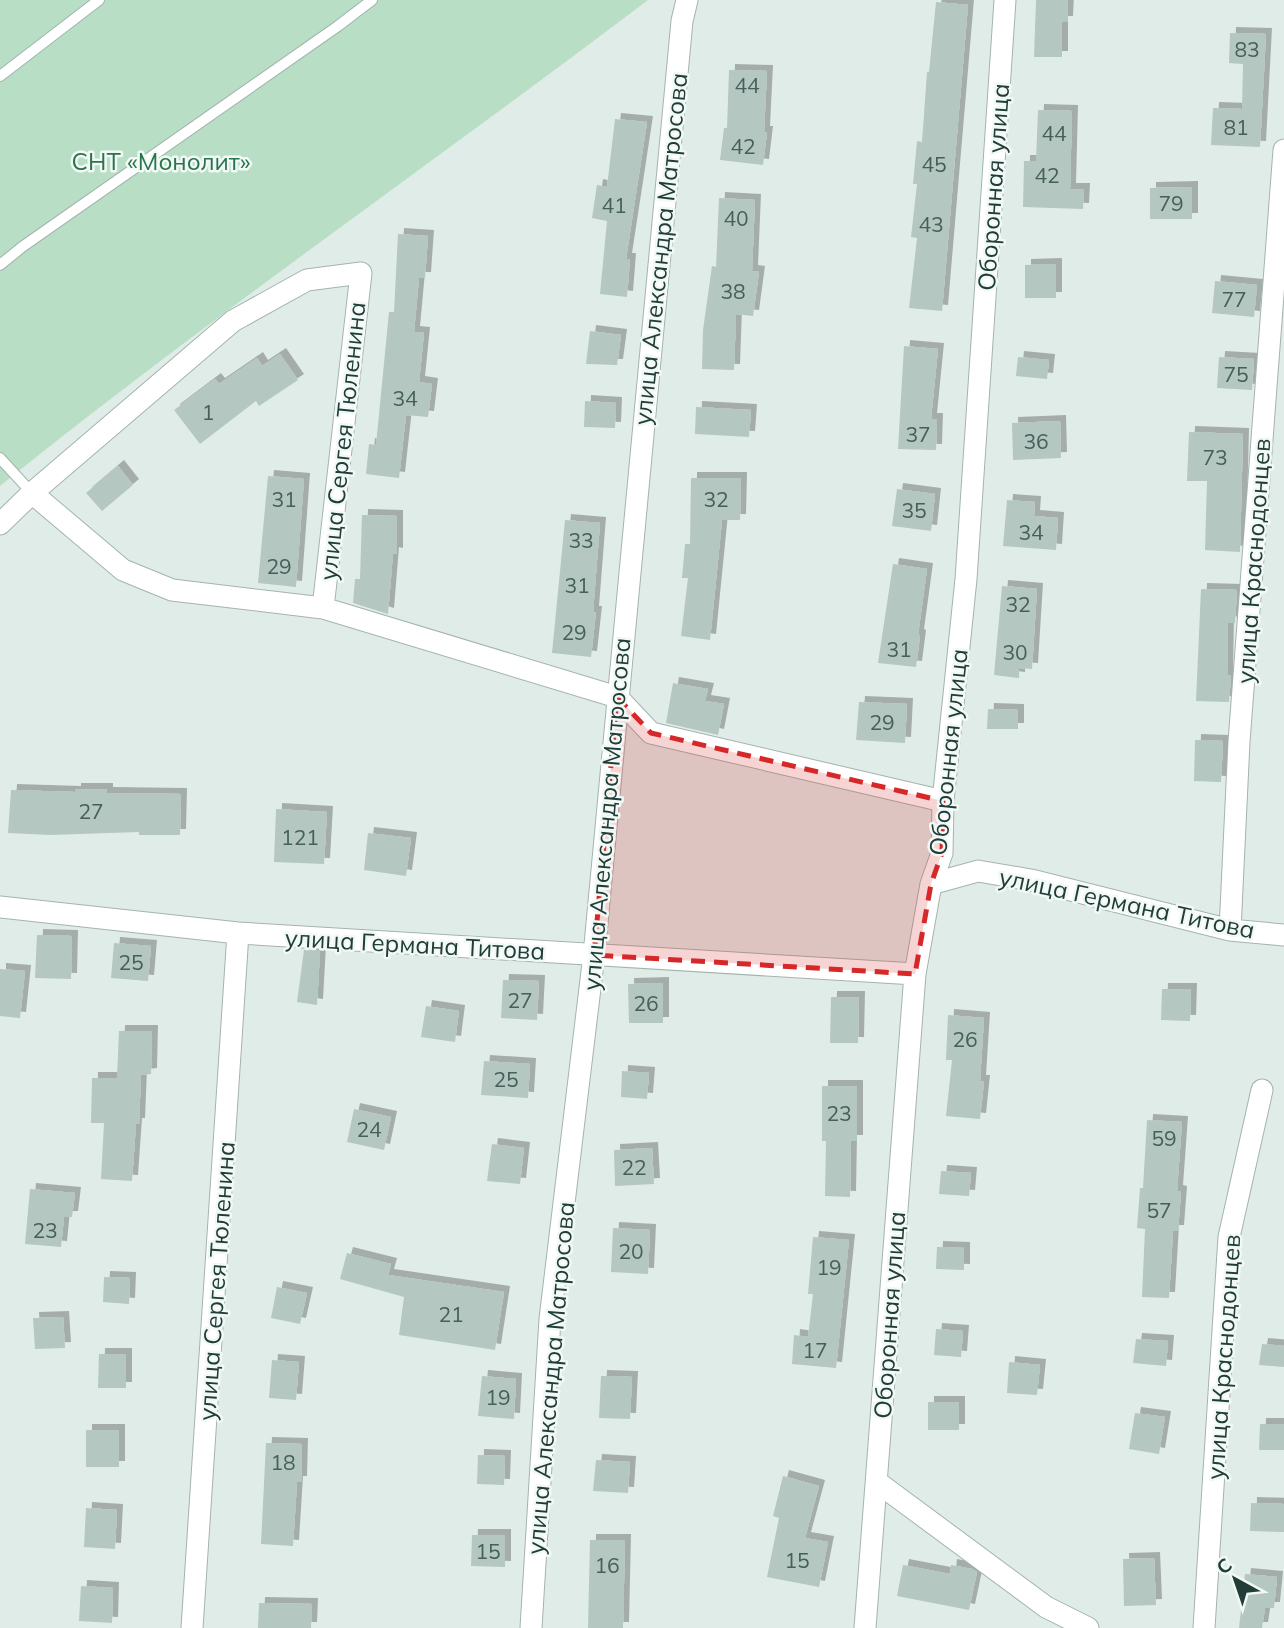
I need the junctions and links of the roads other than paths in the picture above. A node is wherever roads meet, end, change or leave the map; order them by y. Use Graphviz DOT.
graph roads {
  1 [pos="99,0"];
  2 [pos="372,0"];
  3 [pos="687,0"];
  4 [pos="1006,0"];
  5 [pos="0,76"];
  6 [pos="1284,150"];
  7 [pos="0,265"];
  8 [pos="0,458"];
  9 [pos="32,493"];
  10 [pos="0,524"];
  11 [pos="323,608"];
  12 [pos="617,697"];
  13 [pos="943,801"];
  14 [pos="931,884"];
  15 [pos="0,907"];
  16 [pos="1230,930"];
  17 [pos="239,933"];
  18 [pos="1284,934"];
  19 [pos="594,955"];
  20 [pos="915,974"];
  21 [pos="1262,1090"];
  22 [pos="877,1482"];
  23 [pos="192,1628"];
  24 [pos="531,1628"];
  25 [pos="865,1628"];
  26 [pos="1088,1628"];
  27 [pos="1205,1628"];
  1 -- 5 [label="lane"];
  2 -- 7 [label="lane"];
  3 -- 12 [label="street, улица Александра Матросова"];
  4 -- 13 [label="street, Оборонная улица"];
  6 -- 16 [label="street, улица Краснодонцев"];
  8 -- 9 [label="lane"];
  9 -- 10 [label="street"];
  9 -- 11 [label="street"];
  9 -- 11 [label="street, улица Сергея Тюленина"];
  11 -- 12 [label="street"];
  12 -- 13 [label="street"];
  12 -- 19 [label="street, улица Александра Матросова"];
  13 -- 14 [label="street, Оборонная улица"];
  14 -- 16 [label="street, улица Германа Титова"];
  14 -- 20 [label="street, Оборонная улица"];
  15 -- 17 [label="street, улица Германа Титова"];
  16 -- 18 [label="street, улица Германа Титова"];
  17 -- 19 [label="street, улица Германа Титова"];
  17 -- 23 [label="street, улица Сергея Тюленина"];
  19 -- 20 [label="street, улица Германа Титова"];
  19 -- 24 [label="street, улица Александра Матросова"];
  20 -- 22 [label="street, Оборонная улица"];
  21 -- 27 [label="street, улица Краснодонцев"];
  22 -- 25 [label="street, Оборонная улица"];
  22 -- 26 [label="street"];
}
